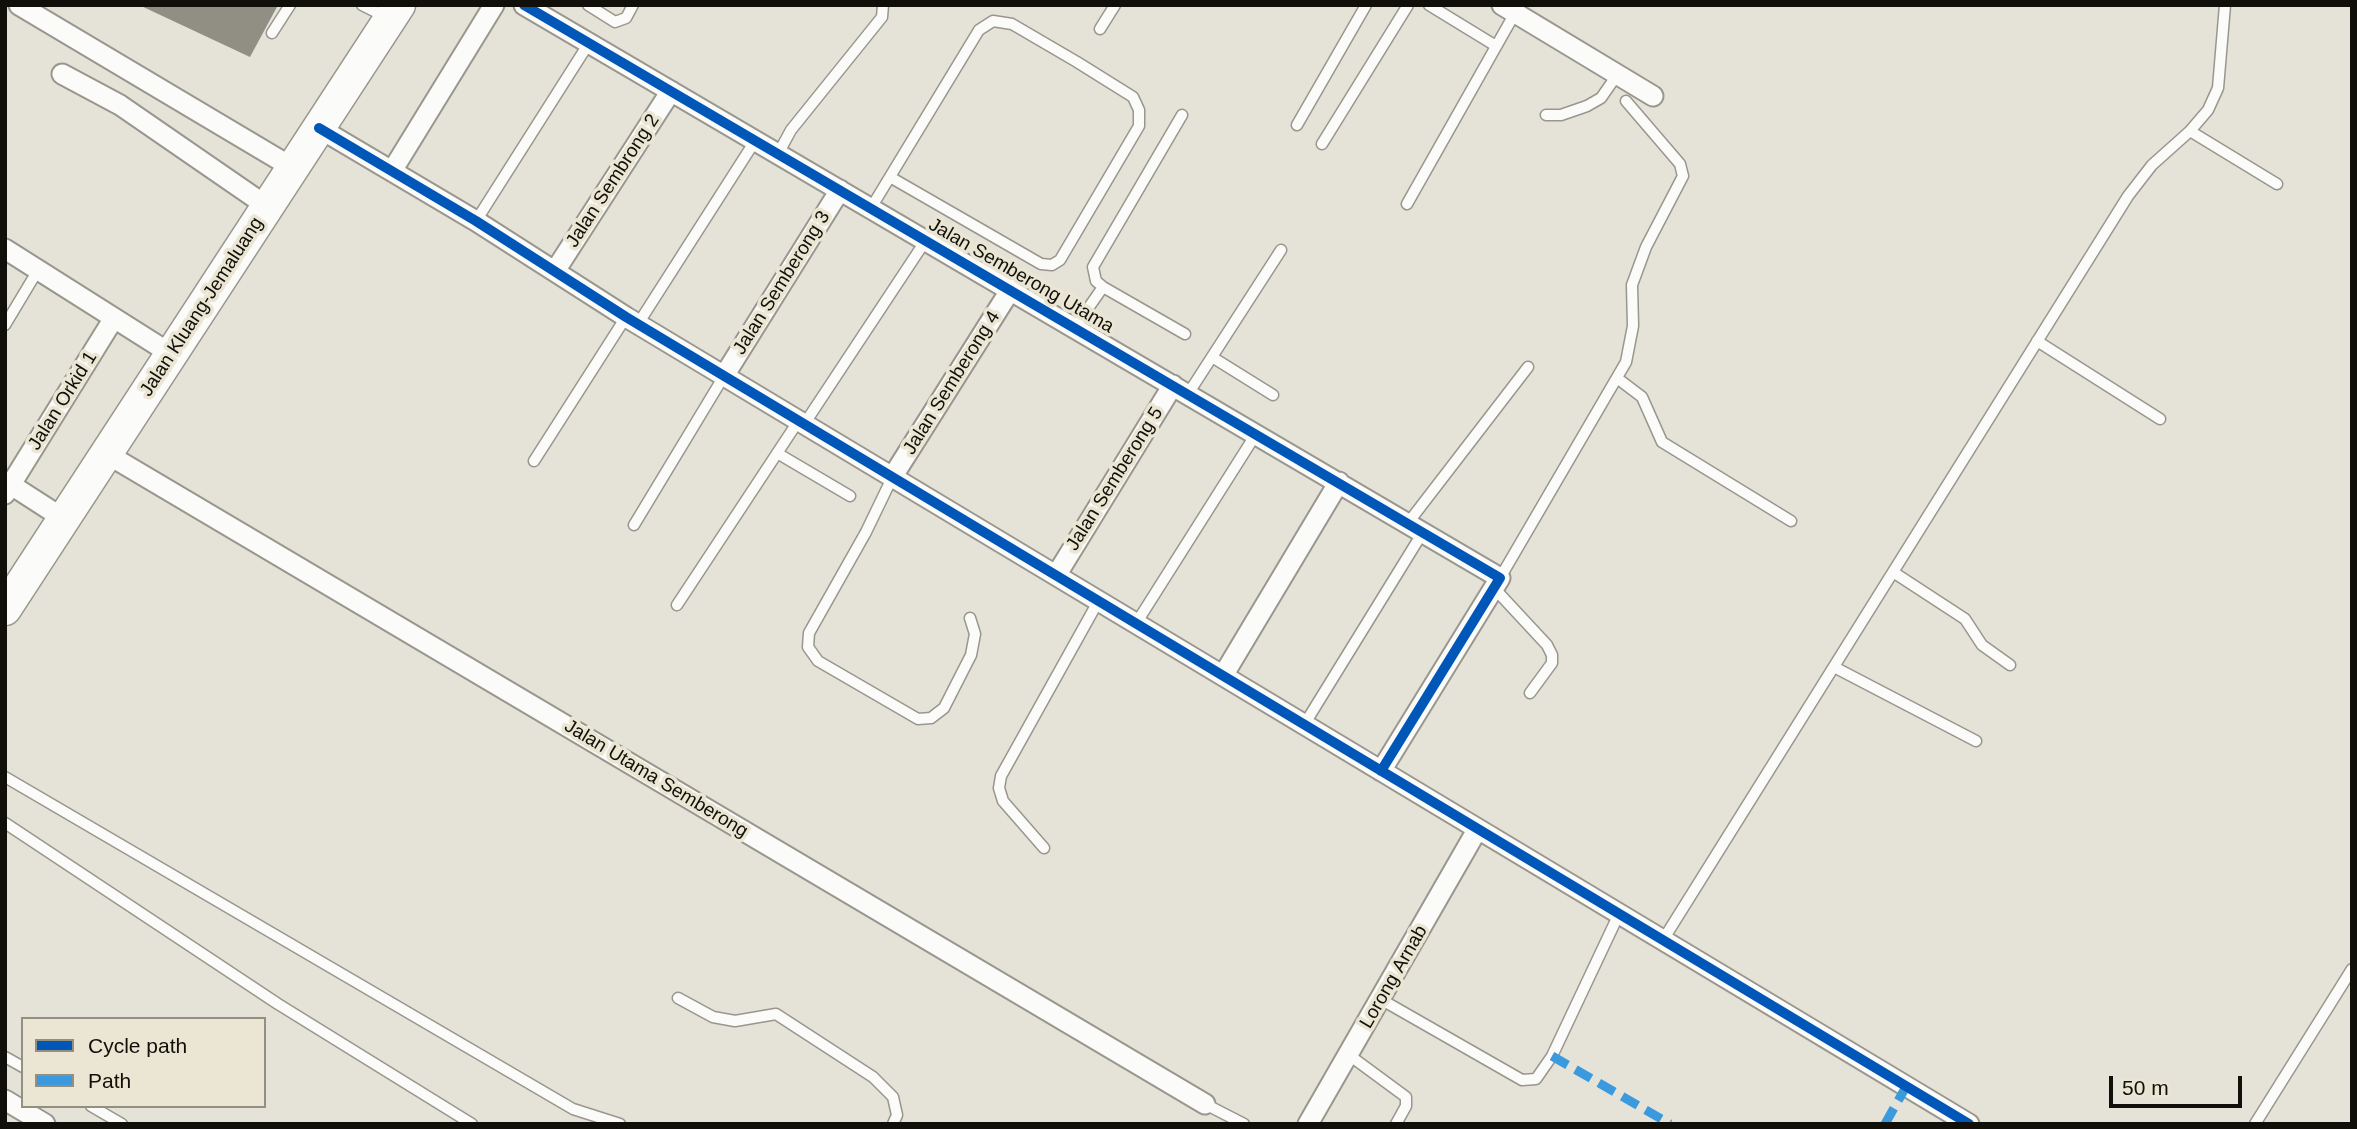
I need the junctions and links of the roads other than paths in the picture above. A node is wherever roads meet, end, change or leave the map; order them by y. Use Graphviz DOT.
graph roads {
  1 [pos="19,5"];
  2 [pos="290,5"];
  3 [pos="494,5"];
  4 [pos="524,5"];
  5 [pos="588,5"];
  6 [pos="633,5"];
  7 [pos="883,5"];
  8 [pos="1115,5"];
  9 [pos="1367,5"];
  10 [pos="1408,5"];
  11 [pos="1429,5"];
  12 [pos="2225,5"];
  13 [pos="1509,9"];
  14 [pos="384,10"];
  15 [pos="1100,30"];
  16 [pos="272,33"];
  17 [pos="589,43"];
  18 [pos="1496,46"];
  19 [pos="62,74"];
  20 [pos="1617,75"];
  21 [pos="671,91"];
  22 [pos="1653,96"];
  23 [pos="1626,101"];
  24 [pos="1182,115"];
  25 [pos="1546,115"];
  26 [pos="1297,125"];
  27 [pos="319,128"];
  28 [pos="2190,131"];
  29 [pos="755,141"];
  30 [pos="1322,144"];
  31 [pos="778,154"];
  32 [pos="293,169"];
  33 [pos="391,172"];
  34 [pos="890,177"];
  35 [pos="2277,184"];
  36 [pos="840,190"];
  37 [pos="1407,204"];
  38 [pos="268,206"];
  39 [pos="871,208"];
  40 [pos="476,221"];
  41 [pos="926,240"];
  42 [pos="5,249"];
  43 [pos="1281,250"];
  44 [pos="38,270"];
  45 [pos="555,271"];
  46 [pos="1103,287"];
  47 [pos="1011,289"];
  48 [pos="114,318"];
  49 [pos="632,320"];
  50 [pos="5,325"];
  51 [pos="1075,327"];
  52 [pos="1185,334"];
  53 [pos="2037,341"];
  54 [pos="171,354"];
  55 [pos="1212,357"];
  56 [pos="1528,367"];
  57 [pos="724,376"];
  58 [pos="1617,378"];
  59 [pos="1180,389"];
  60 [pos="1273,395"];
  61 [pos="2160,419"];
  62 [pos="802,421"];
  63 [pos="1256,434"];
  64 [pos="777,453"];
  65 [pos="107,454"];
  66 [pos="534,461"];
  67 [pos="893,476"];
  68 [pos="1339,482"];
  69 [pos="7,486"];
  70 [pos="850,496"];
  71 [pos="64,519"];
  72 [pos="1791,522"];
  73 [pos="634,525"];
  74 [pos="1416,528"];
  75 [pos="1893,572"];
  76 [pos="1056,574"];
  77 [pos="1497,583"];
  78 [pos="1099,600"];
  79 [pos="677,605"];
  80 [pos="5,609"];
  81 [pos="970,618"];
  82 [pos="1137,622"];
  83 [pos="2010,665"];
  84 [pos="1834,667"];
  85 [pos="1224,674"];
  86 [pos="1530,693"];
  87 [pos="1304,725"];
  88 [pos="1976,741"];
  89 [pos="1381,771"];
  90 [pos="5,777"];
  91 [pos="5,823"];
  92 [pos="1477,830"];
  93 [pos="1044,848"];
  94 [pos="1618,916"];
  95 [pos="1663,940"];
  96 [pos="2352,968"];
  97 [pos="678,998"];
  98 [pos="1382,1000"];
  99 [pos="1349,1055"];
  100 [pos="5,1057"];
  101 [pos="21,1066"];
  102 [pos="5,1100"];
  103 [pos="1205,1104"];
  104 [pos="94,1108"];
  105 [pos="45,1124"];
  106 [pos="122,1124"];
  107 [pos="472,1124"];
  108 [pos="620,1124"];
  109 [pos="893,1124"];
  110 [pos="1244,1124"];
  111 [pos="1308,1124"];
  112 [pos="1396,1124"];
  113 [pos="1969,1124"];
  114 [pos="2255,1124"];
  1 -- 32 [label="street"];
  2 -- 16 [label="lane"];
  3 -- 33 [label="street"];
  4 -- 17 [label="street, Jalan Semberong Utama"];
  5 -- 6 [label="lane"];
  7 -- 31 [label="lane"];
  8 -- 15 [label="lane"];
  9 -- 26 [label="lane"];
  10 -- 30 [label="lane"];
  11 -- 18 [label="lane"];
  12 -- 28 [label="lane"];
  13 -- 18 [label="lane"];
  13 -- 20 [label="street"];
  14 -- 27 [label="highway, Jalan Kluang-Jemaluang"];
  17 -- 21 [label="street, Jalan Semberong Utama"];
  17 -- 40 [label="lane"];
  18 -- 37 [label="lane"];
  19 -- 38 [label="street"];
  20 -- 22 [label="street"];
  20 -- 25 [label="lane"];
  21 -- 29 [label="street, Jalan Semberong Utama"];
  21 -- 45 [label="street, Jalan Sembrong 2"];
  23 -- 58 [label="lane"];
  24 -- 46 [label="lane"];
  27 -- 32 [label="highway, Jalan Kluang-Jemaluang"];
  27 -- 33 [label="street"];
  28 -- 35 [label="lane"];
  28 -- 53 [label="lane"];
  29 -- 31 [label="street, Jalan Semberong Utama"];
  29 -- 49 [label="lane"];
  31 -- 36 [label="street, Jalan Semberong Utama"];
  32 -- 38 [label="highway, Jalan Kluang-Jemaluang"];
  33 -- 40 [label="street"];
  34 -- 34 [label="lane"];
  34 -- 39 [label="lane"];
  36 -- 39 [label="street, Jalan Semberong Utama"];
  36 -- 57 [label="street, Jalan Semberong 3"];
  38 -- 54 [label="highway, Jalan Kluang-Jemaluang"];
  39 -- 41 [label="street, Jalan Semberong Utama"];
  40 -- 45 [label="street"];
  41 -- 47 [label="street, Jalan Semberong Utama"];
  41 -- 62 [label="lane"];
  42 -- 44 [label="street"];
  43 -- 55 [label="lane"];
  44 -- 48 [label="street"];
  44 -- 50 [label="lane"];
  45 -- 49 [label="street"];
  46 -- 51 [label="lane"];
  46 -- 52 [label="lane"];
  47 -- 51 [label="street, Jalan Semberong Utama"];
  47 -- 67 [label="street, Jalan Semberong 4"];
  48 -- 54 [label="street"];
  48 -- 69 [label="street, Jalan Orkid 1"];
  49 -- 57 [label="street"];
  49 -- 66 [label="lane"];
  51 -- 59 [label="street, Jalan Semberong Utama"];
  53 -- 61 [label="lane"];
  53 -- 75 [label="lane"];
  54 -- 65 [label="highway, Jalan Kluang-Jemaluang"];
  55 -- 59 [label="lane"];
  55 -- 60 [label="lane"];
  56 -- 74 [label="lane"];
  57 -- 62 [label="street"];
  57 -- 73 [label="lane"];
  58 -- 72 [label="lane"];
  58 -- 77 [label="lane"];
  59 -- 63 [label="street, Jalan Semberong Utama"];
  59 -- 76 [label="street, Jalan Semberong 5"];
  62 -- 64 [label="lane"];
  62 -- 67 [label="street"];
  63 -- 68 [label="street, Jalan Semberong Utama"];
  63 -- 82 [label="lane"];
  64 -- 70 [label="lane"];
  64 -- 79 [label="lane"];
  65 -- 71 [label="highway, Jalan Kluang-Jemaluang"];
  65 -- 103 [label="street, Jalan Utama Semberong"];
  67 -- 76 [label="street"];
  67 -- 81 [label="lane"];
  68 -- 74 [label="street, Jalan Semberong Utama"];
  68 -- 85 [label="street"];
  69 -- 71 [label="street"];
  71 -- 80 [label="highway, Jalan Kluang-Jemaluang"];
  74 -- 77 [label="street, Jalan Semberong Utama"];
  74 -- 87 [label="lane"];
  75 -- 83 [label="lane"];
  75 -- 84 [label="lane"];
  76 -- 78 [label="street"];
  77 -- 86 [label="lane"];
  77 -- 89 [label="street"];
  78 -- 82 [label="street"];
  78 -- 93 [label="lane"];
  82 -- 85 [label="street"];
  84 -- 88 [label="lane"];
  84 -- 95 [label="lane"];
  85 -- 87 [label="street"];
  87 -- 89 [label="street"];
  89 -- 92 [label="street"];
  90 -- 108 [label="lane"];
  91 -- 107 [label="lane"];
  92 -- 94 [label="street"];
  92 -- 98 [label="street, Lorong Arnab"];
  94 -- 95 [label="street"];
  94 -- 98 [label="lane"];
  95 -- 113 [label="street"];
  96 -- 114 [label="lane"];
  97 -- 109 [label="lane"];
  98 -- 99 [label="street, Lorong Arnab"];
  99 -- 111 [label="street, Lorong Arnab"];
  99 -- 112 [label="lane"];
  100 -- 101 [label="lane"];
  102 -- 105 [label="street"];
  103 -- 110 [label="lane"];
  104 -- 106 [label="lane"];
}
